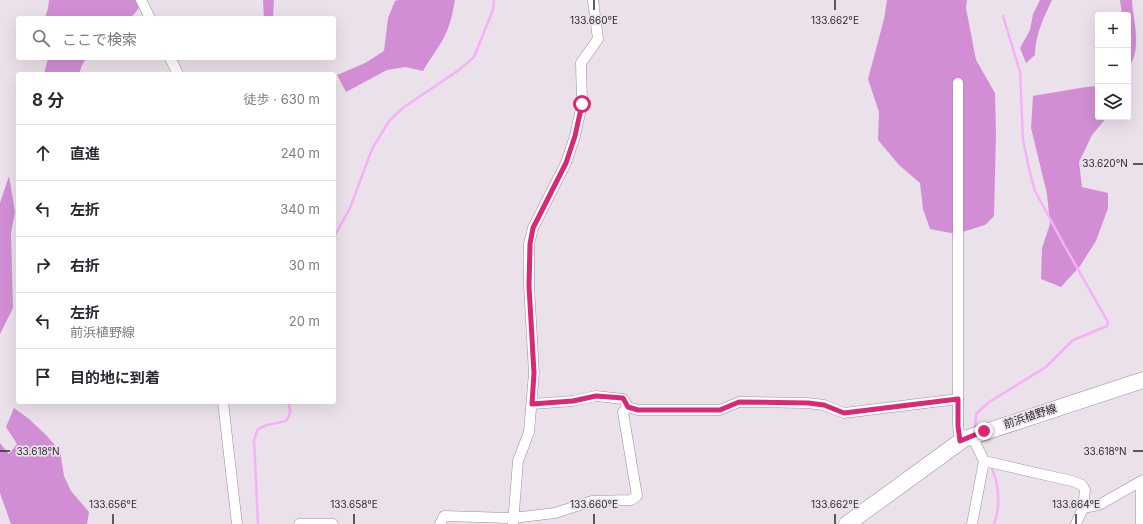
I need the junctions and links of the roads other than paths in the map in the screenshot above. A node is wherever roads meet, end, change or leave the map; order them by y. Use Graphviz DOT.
graph roads {
  1 [pos="141,0"];
  2 [pos="593,0"];
  3 [pos="149,16"];
  4 [pos="171,60"];
  5 [pos="177,72"];
  6 [pos="958,83"];
  7 [pos="1143,380"];
  8 [pos="958,399"];
  9 [pos="223,404"];
  10 [pos="532,404"];
  11 [pos="628,407"];
  12 [pos="966,438"];
  13 [pos="984,461"];
  14 [pos="1142,481"];
  15 [pos="1083,508"];
  16 [pos="1142,517"];
  17 [pos="513,521"];
  18 [pos="237,524"];
  19 [pos="300,524"];
  20 [pos="333,524"];
  21 [pos="440,524"];
  22 [pos="847,524"];
  23 [pos="972,524"];
  24 [pos="1076,524"];
  1 -- 3 [label="street"];
  2 -- 10 [label="street"];
  4 -- 5 [label="street"];
  6 -- 8 [label="street"];
  7 -- 12 [label="main road, 前浜植野線"];
  8 -- 11 [label="street"];
  8 -- 12 [label="street"];
  9 -- 18 [label="street"];
  10 -- 11 [label="street"];
  10 -- 17 [label="street"];
  11 -- 17 [label="street"];
  12 -- 13 [label="street"];
  12 -- 22 [label="main road, 前浜植野線"];
  13 -- 15 [label="street"];
  13 -- 23 [label="street"];
  14 -- 15 [label="street"];
  14 -- 16 [label="street"];
  15 -- 24 [label="street"];
  17 -- 21 [label="street"];
  19 -- 20 [label="street"];
}
